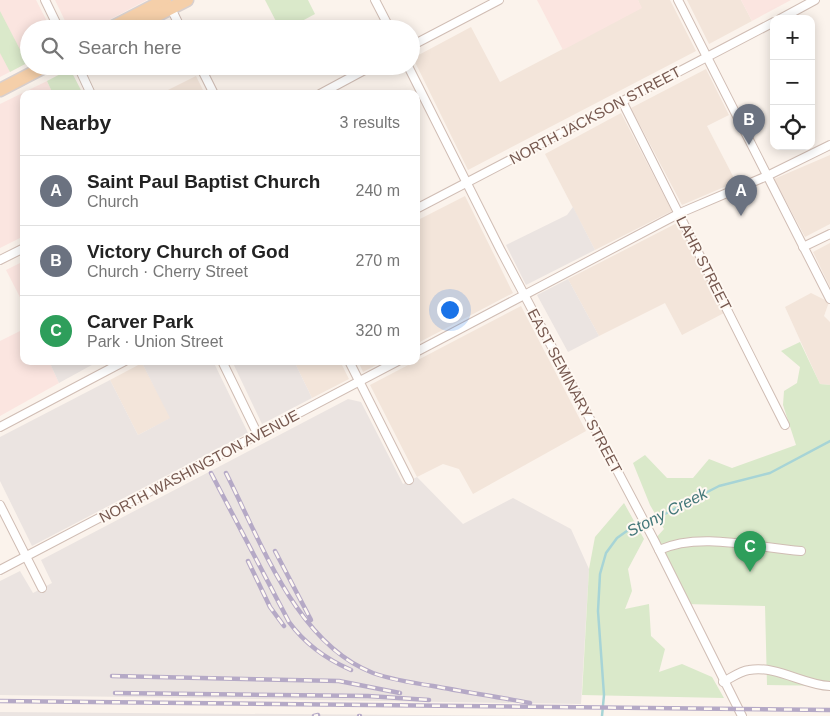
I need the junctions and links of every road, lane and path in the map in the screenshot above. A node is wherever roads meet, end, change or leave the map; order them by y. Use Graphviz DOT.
graph roads {
  1 [pos="45,0"];
  2 [pos="187,0"];
  3 [pos="375,0"];
  4 [pos="499,0"];
  5 [pos="678,0"];
  6 [pos="815,0"];
  7 [pos="167,3"];
  8 [pos="787,15"];
  9 [pos="55,20"];
  10 [pos="129,20"];
  11 [pos="143,20"];
  12 [pos="176,20"];
  13 [pos="385,20"];
  14 [pos="770,24"];
  15 [pos="420,41"];
  16 [pos="706,56"];
  17 [pos="29,75"];
  18 [pos="82,75"];
  19 [pos="204,75"];
  20 [pos="355,75"];
  21 [pos="412,75"];
  22 [pos="0,90"];
  23 [pos="89,90"];
  24 [pos="212,90"];
  25 [pos="327,90"];
  26 [pos="420,90"];
  27 [pos="420,90"];
  28 [pos="622,101"];
  29 [pos="830,145"];
  30 [pos="767,176"];
  31 [pos="466,183"];
  32 [pos="420,206"];
  33 [pos="680,214"];
  34 [pos="830,234"];
  35 [pos="803,247"];
  36 [pos="20,250"];
  37 [pos="0,260"];
  38 [pos="524,295"];
  39 [pos="830,299"];
  40 [pos="420,350"];
  41 [pos="116,365"];
  42 [pos="224,365"];
  43 [pos="351,365"];
  44 [pos="391,365"];
  45 [pos="359,382"];
  46 [pos="785,425"];
  47 [pos="0,426"];
  48 [pos="258,435"];
  49 [pos="409,480"];
  50 [pos="0,505"];
  51 [pos="659,550"];
  52 [pos="802,551"];
  53 [pos="26,557"];
  54 [pos="0,570"];
  55 [pos="42,588"];
  56 [pos="723,682"];
  57 [pos="830,686"];
  58 [pos="742,716"];
  1 -- 9 [label="street"];
  2 -- 7 [label="main road"];
  3 -- 13 [label="street"];
  4 -- 15 [label="street"];
  5 -- 16 [label="street"];
  6 -- 8 [label="street"];
  7 -- 10 [label="main road"];
  7 -- 11 [label="main road"];
  7 -- 12 [label="street"];
  14 -- 16 [label="street, NORTH JACKSON STREET"];
  16 -- 28 [label="street, NORTH JACKSON STREET"];
  16 -- 30 [label="street"];
  17 -- 22 [label="main road"];
  18 -- 23 [label="street"];
  19 -- 24 [label="street"];
  20 -- 25 [label="street"];
  21 -- 26 [label="street, EAST SEMINARY STREET"];
  27 -- 31 [label="street, EAST SEMINARY STREET"];
  28 -- 31 [label="street, NORTH JACKSON STREET"];
  28 -- 33 [label="street, LAHR STREET"];
  29 -- 30 [label="street"];
  30 -- 33 [label="street"];
  30 -- 35 [label="street"];
  31 -- 32 [label="street, NORTH JACKSON STREET"];
  31 -- 38 [label="street, EAST SEMINARY STREET"];
  33 -- 38 [label="street"];
  33 -- 46 [label="street, LAHR STREET"];
  34 -- 35 [label="street"];
  35 -- 39 [label="street"];
  36 -- 37 [label="street"];
  38 -- 40 [label="street"];
  38 -- 51 [label="street, EAST SEMINARY STREET"];
  41 -- 47 [label="street"];
  42 -- 48 [label="street"];
  43 -- 45 [label="street"];
  44 -- 45 [label="street, NORTH WASHINGTON AVENUE"];
  45 -- 48 [label="street, NORTH WASHINGTON AVENUE"];
  45 -- 49 [label="street"];
  48 -- 53 [label="street, NORTH WASHINGTON AVENUE"];
  50 -- 53 [label="street"];
  51 -- 52 [label="street"];
  51 -- 56 [label="street, EAST SEMINARY STREET"];
  53 -- 54 [label="street, NORTH WASHINGTON AVENUE"];
  53 -- 55 [label="street"];
  56 -- 57 [label="street"];
  56 -- 58 [label="street, EAST SEMINARY STREET"];
}
